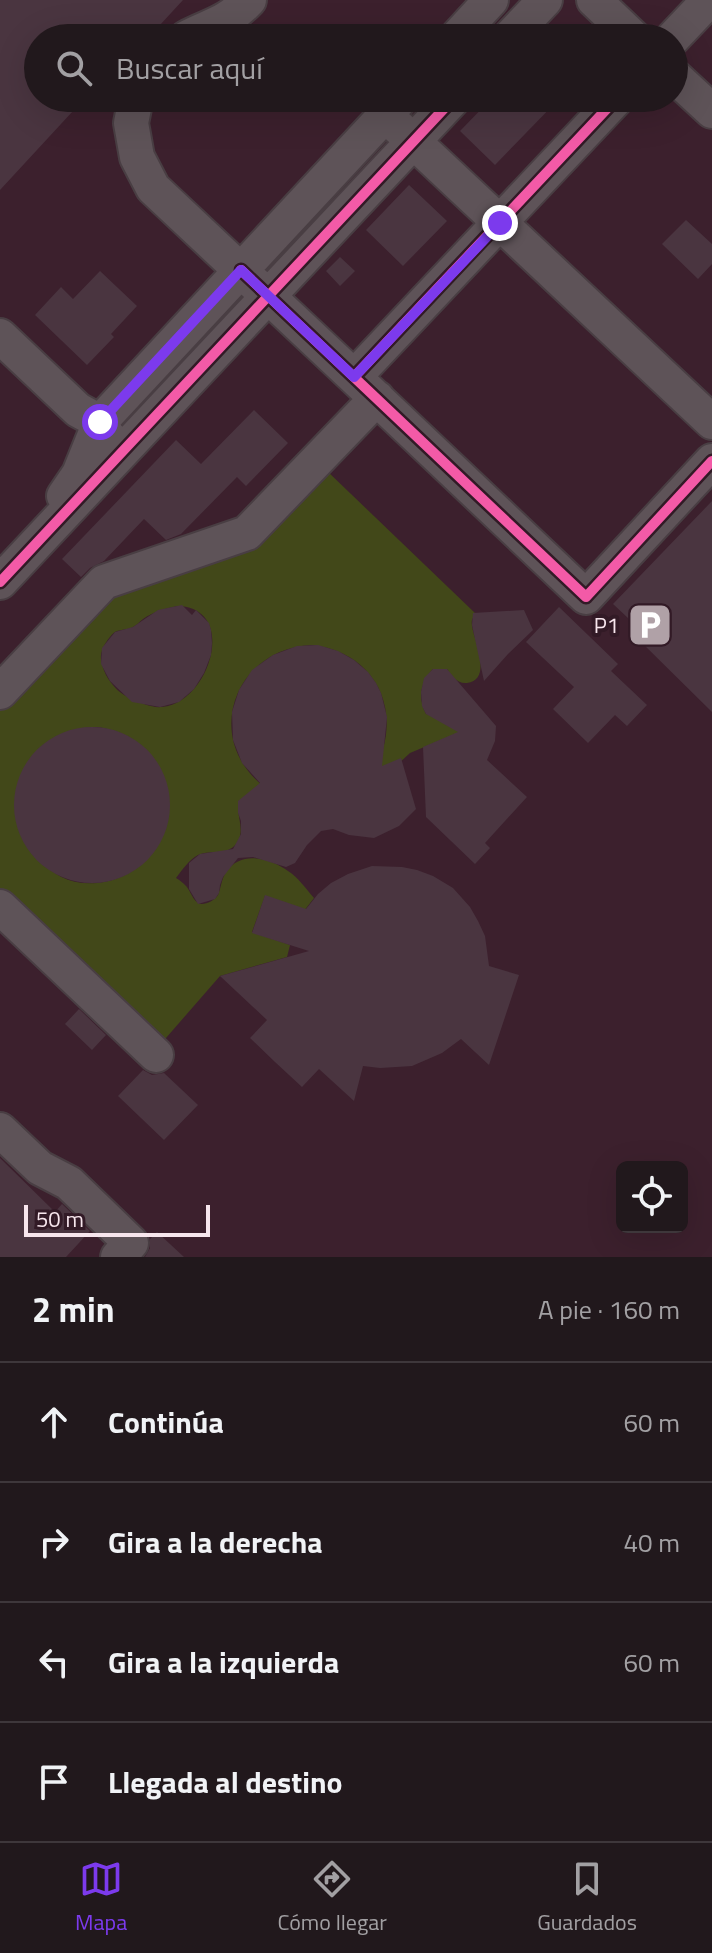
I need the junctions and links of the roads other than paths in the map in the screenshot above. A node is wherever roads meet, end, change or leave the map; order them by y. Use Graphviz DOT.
graph roads {
  1 [pos="249,0"];
  2 [pos="491,0"];
  3 [pos="545,0"];
  4 [pos="594,0"];
  5 [pos="709,0"];
  6 [pos="220,24"];
  7 [pos="469,24"];
  8 [pos="522,24"];
  9 [pos="619,24"];
  10 [pos="686,24"];
  11 [pos="688,89"];
  12 [pos="712,111"];
  13 [pos="133,112"];
  14 [pos="387,112"];
  15 [pos="397,112"];
  16 [pos="441,112"];
  17 [pos="604,112"];
  18 [pos="414,141"];
  19 [pos="500,223"];
  20 [pos="241,270"];
  21 [pos="269,296"];
  22 [pos="0,336"];
  23 [pos="366,388"];
  24 [pos="100,422"];
  25 [pos="712,422"];
  26 [pos="127,447"];
  27 [pos="712,461"];
  28 [pos="9,572"];
  29 [pos="0,692"];
  30 [pos="0,907"];
  31 [pos="156,1055"];
  32 [pos="0,1130"];
  33 [pos="118,1257"];
  1 -- 6 [label="street"];
  2 -- 7 [label="street"];
  3 -- 8 [label="street"];
  4 -- 9 [label="street"];
  5 -- 10 [label="street"];
  11 -- 12 [label="street"];
  13 -- 20 [label="street"];
  14 -- 20 [label="street"];
  15 -- 18 [label="street"];
  16 -- 18 [label="street"];
  17 -- 19 [label="street"];
  18 -- 19 [label="street"];
  18 -- 21 [label="street"];
  19 -- 23 [label="street"];
  19 -- 25 [label="street"];
  20 -- 21 [label="street"];
  20 -- 24 [label="street"];
  21 -- 23 [label="street"];
  21 -- 26 [label="street"];
  22 -- 24 [label="street"];
  23 -- 27 [label="street"];
  23 -- 29 [label="street"];
  24 -- 26 [label="street"];
  24 -- 28 [label="street"];
  26 -- 28 [label="street"];
  30 -- 31 [label="street"];
  32 -- 33 [label="street"];
}
